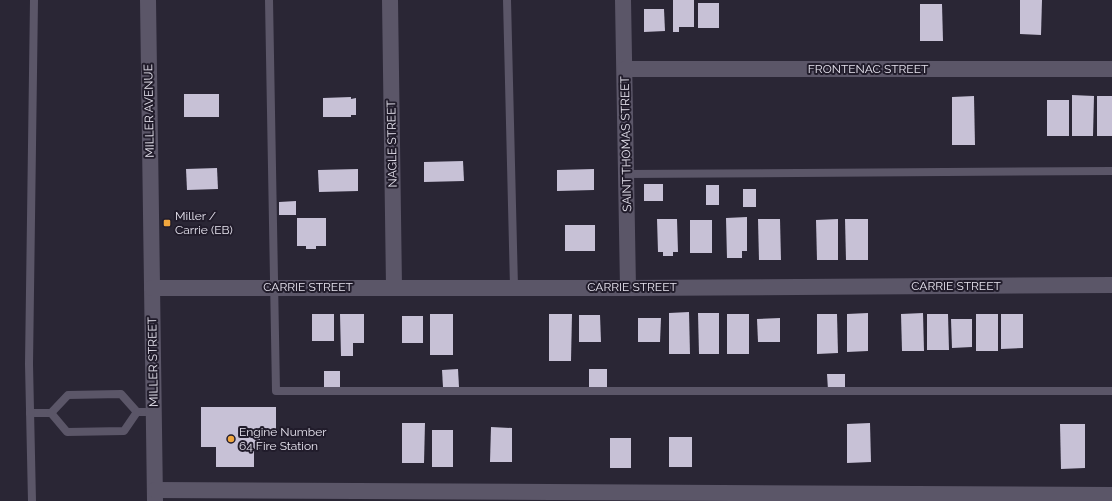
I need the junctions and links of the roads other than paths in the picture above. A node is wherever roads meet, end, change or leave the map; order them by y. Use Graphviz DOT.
graph roads {
  1 [pos="34,0"];
  2 [pos="148,0"];
  3 [pos="269,0"];
  4 [pos="390,0"];
  5 [pos="507,0"];
  6 [pos="623,0"];
  7 [pos="624,69"];
  8 [pos="1112,69"];
  9 [pos="1112,171"];
  10 [pos="626,174"];
  11 [pos="151,223"];
  12 [pos="1112,285"];
  13 [pos="273,287"];
  14 [pos="394,287"];
  15 [pos="514,287"];
  16 [pos="152,288"];
  17 [pos="628,288"];
  18 [pos="1112,391"];
  19 [pos="137,412"];
  20 [pos="153,412"];
  21 [pos="30,413"];
  22 [pos="51,413"];
  23 [pos="1112,495"];
  24 [pos="155,496"];
  25 [pos="32,501"];
  1 -- 21 [label="lane"];
  2 -- 11 [label="street, MILLER AVENUE"];
  3 -- 13 [label="lane"];
  4 -- 14 [label="street, NAGLE STREET"];
  5 -- 15 [label="lane"];
  6 -- 7 [label="street, SAINT THOMAS STREET"];
  7 -- 8 [label="street, FRONTENAC STREET"];
  7 -- 10 [label="street, SAINT THOMAS STREET"];
  9 -- 10 [label="lane"];
  10 -- 17 [label="street, SAINT THOMAS STREET"];
  11 -- 16 [label="street, MILLER STREET"];
  12 -- 17 [label="street, CARRIE STREET"];
  13 -- 14 [label="street, CARRIE STREET"];
  13 -- 16 [label="street, CARRIE STREET"];
  13 -- 18 [label="lane"];
  14 -- 15 [label="street, CARRIE STREET"];
  15 -- 17 [label="street, CARRIE STREET"];
  16 -- 20 [label="street, MILLER STREET"];
  19 -- 20 [label="lane"];
  19 -- 22 [label="lane"];
  19 -- 22 [label="lane"];
  20 -- 24 [label="street, MILLER STREET"];
  21 -- 22 [label="lane"];
  21 -- 25 [label="lane"];
  23 -- 24 [label="street"];
}
